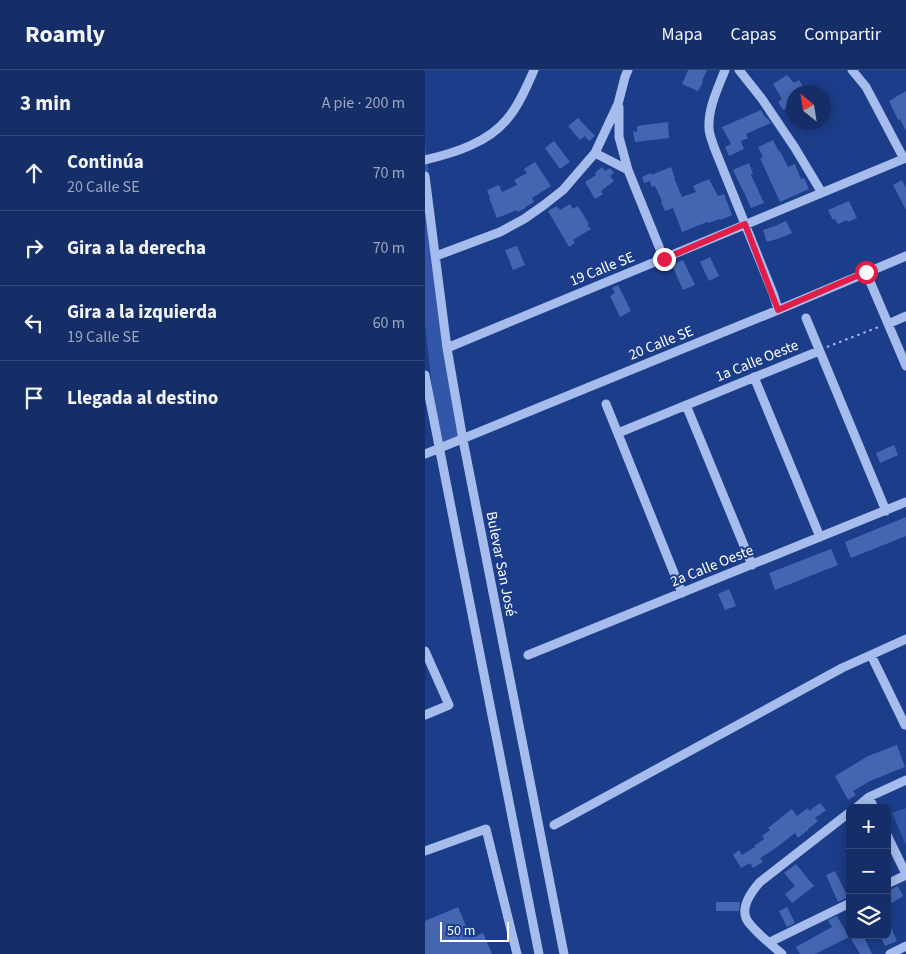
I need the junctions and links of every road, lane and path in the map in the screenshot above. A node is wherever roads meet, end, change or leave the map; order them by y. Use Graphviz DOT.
graph roads {
  1 [pos="534,70"];
  2 [pos="725,70"];
  3 [pos="739,70"];
  4 [pos="852,70"];
  5 [pos="624,72"];
  6 [pos="618,104"];
  7 [pos="595,153"];
  8 [pos="905,159"];
  9 [pos="425,160"];
  10 [pos="629,170"];
  11 [pos="425,176"];
  12 [pos="822,193"];
  13 [pos="745,224"];
  14 [pos="436,256"];
  15 [pos="906,256"];
  16 [pos="664,259"];
  17 [pos="866,272"];
  18 [pos="778,310"];
  19 [pos="906,316"];
  20 [pos="806,318"];
  21 [pos="888,324"];
  22 [pos="447,348"];
  23 [pos="819,350"];
  24 [pos="906,366"];
  25 [pos="425,376"];
  26 [pos="754,377"];
  27 [pos="606,404"];
  28 [pos="687,405"];
  29 [pos="618,433"];
  30 [pos="463,440"];
  31 [pos="439,448"];
  32 [pos="425,454"];
  33 [pos="906,502"];
  34 [pos="886,511"];
  35 [pos="819,538"];
  36 [pos="752,565"];
  37 [pos="682,593"];
  38 [pos="906,638"];
  39 [pos="425,650"];
  40 [pos="871,655"];
  41 [pos="527,656"];
  42 [pos="425,715"];
  43 [pos="905,725"];
  44 [pos="906,780"];
  45 [pos="869,797"];
  46 [pos="860,804"];
  47 [pos="872,804"];
  48 [pos="846,815"];
  49 [pos="554,825"];
  50 [pos="891,842"];
  51 [pos="425,851"];
  52 [pos="906,874"];
  53 [pos="891,882"];
  54 [pos="846,905"];
  55 [pos="769,942"];
  56 [pos="906,946"];
  57 [pos="517,954"];
  58 [pos="539,954"];
  59 [pos="564,954"];
  60 [pos="782,954"];
  61 [pos="890,954"];
  1 -- 9 [label="street"];
  2 -- 13 [label="street"];
  3 -- 12 [label="street"];
  4 -- 8 [label="street"];
  5 -- 6 [label="street"];
  6 -- 7 [label="street"];
  6 -- 10 [label="street"];
  7 -- 10 [label="street"];
  7 -- 14 [label="street"];
  8 -- 12 [label="street, 19 Calle SE"];
  10 -- 16 [label="street"];
  11 -- 14 [label="street, Bulevar San José"];
  12 -- 13 [label="street, 19 Calle SE"];
  13 -- 16 [label="street, 19 Calle SE"];
  13 -- 18 [label="street"];
  14 -- 22 [label="street, Bulevar San José"];
  15 -- 17 [label="street, 20 Calle SE"];
  16 -- 22 [label="street, 19 Calle SE"];
  17 -- 18 [label="street, 20 Calle SE"];
  17 -- 21 [label="street"];
  18 -- 30 [label="street, 20 Calle SE"];
  19 -- 21 [label="street"];
  20 -- 23 [label="street"];
  21 -- 23 [label="path, 1a Calle Oeste"];
  21 -- 24 [label="street"];
  22 -- 30 [label="street, Bulevar San José"];
  23 -- 26 [label="street, 1a Calle Oeste"];
  23 -- 34 [label="street"];
  25 -- 31 [label="street"];
  26 -- 28 [label="street, 1a Calle Oeste"];
  26 -- 35 [label="street"];
  27 -- 29 [label="street"];
  28 -- 29 [label="street, 1a Calle Oeste"];
  28 -- 36 [label="street"];
  29 -- 37 [label="street"];
  30 -- 31 [label="street, 20 Calle SE"];
  30 -- 59 [label="street, Bulevar San José"];
  31 -- 32 [label="street, 20 Calle SE"];
  31 -- 58 [label="street"];
  33 -- 34 [label="street, 2a Calle Oeste"];
  34 -- 35 [label="street, 2a Calle Oeste"];
  35 -- 36 [label="street, 2a Calle Oeste"];
  36 -- 37 [label="street, 2a Calle Oeste"];
  37 -- 41 [label="street, 2a Calle Oeste"];
  38 -- 40 [label="street"];
  39 -- 42 [label="street"];
  40 -- 43 [label="street"];
  40 -- 49 [label="street"];
  44 -- 45 [label="street"];
  45 -- 46 [label="street"];
  45 -- 47 [label="street"];
  48 -- 55 [label="street"];
  50 -- 52 [label="street"];
  51 -- 57 [label="street"];
  52 -- 53 [label="street"];
  54 -- 55 [label="street"];
  55 -- 60 [label="street"];
  56 -- 61 [label="street"];
}
